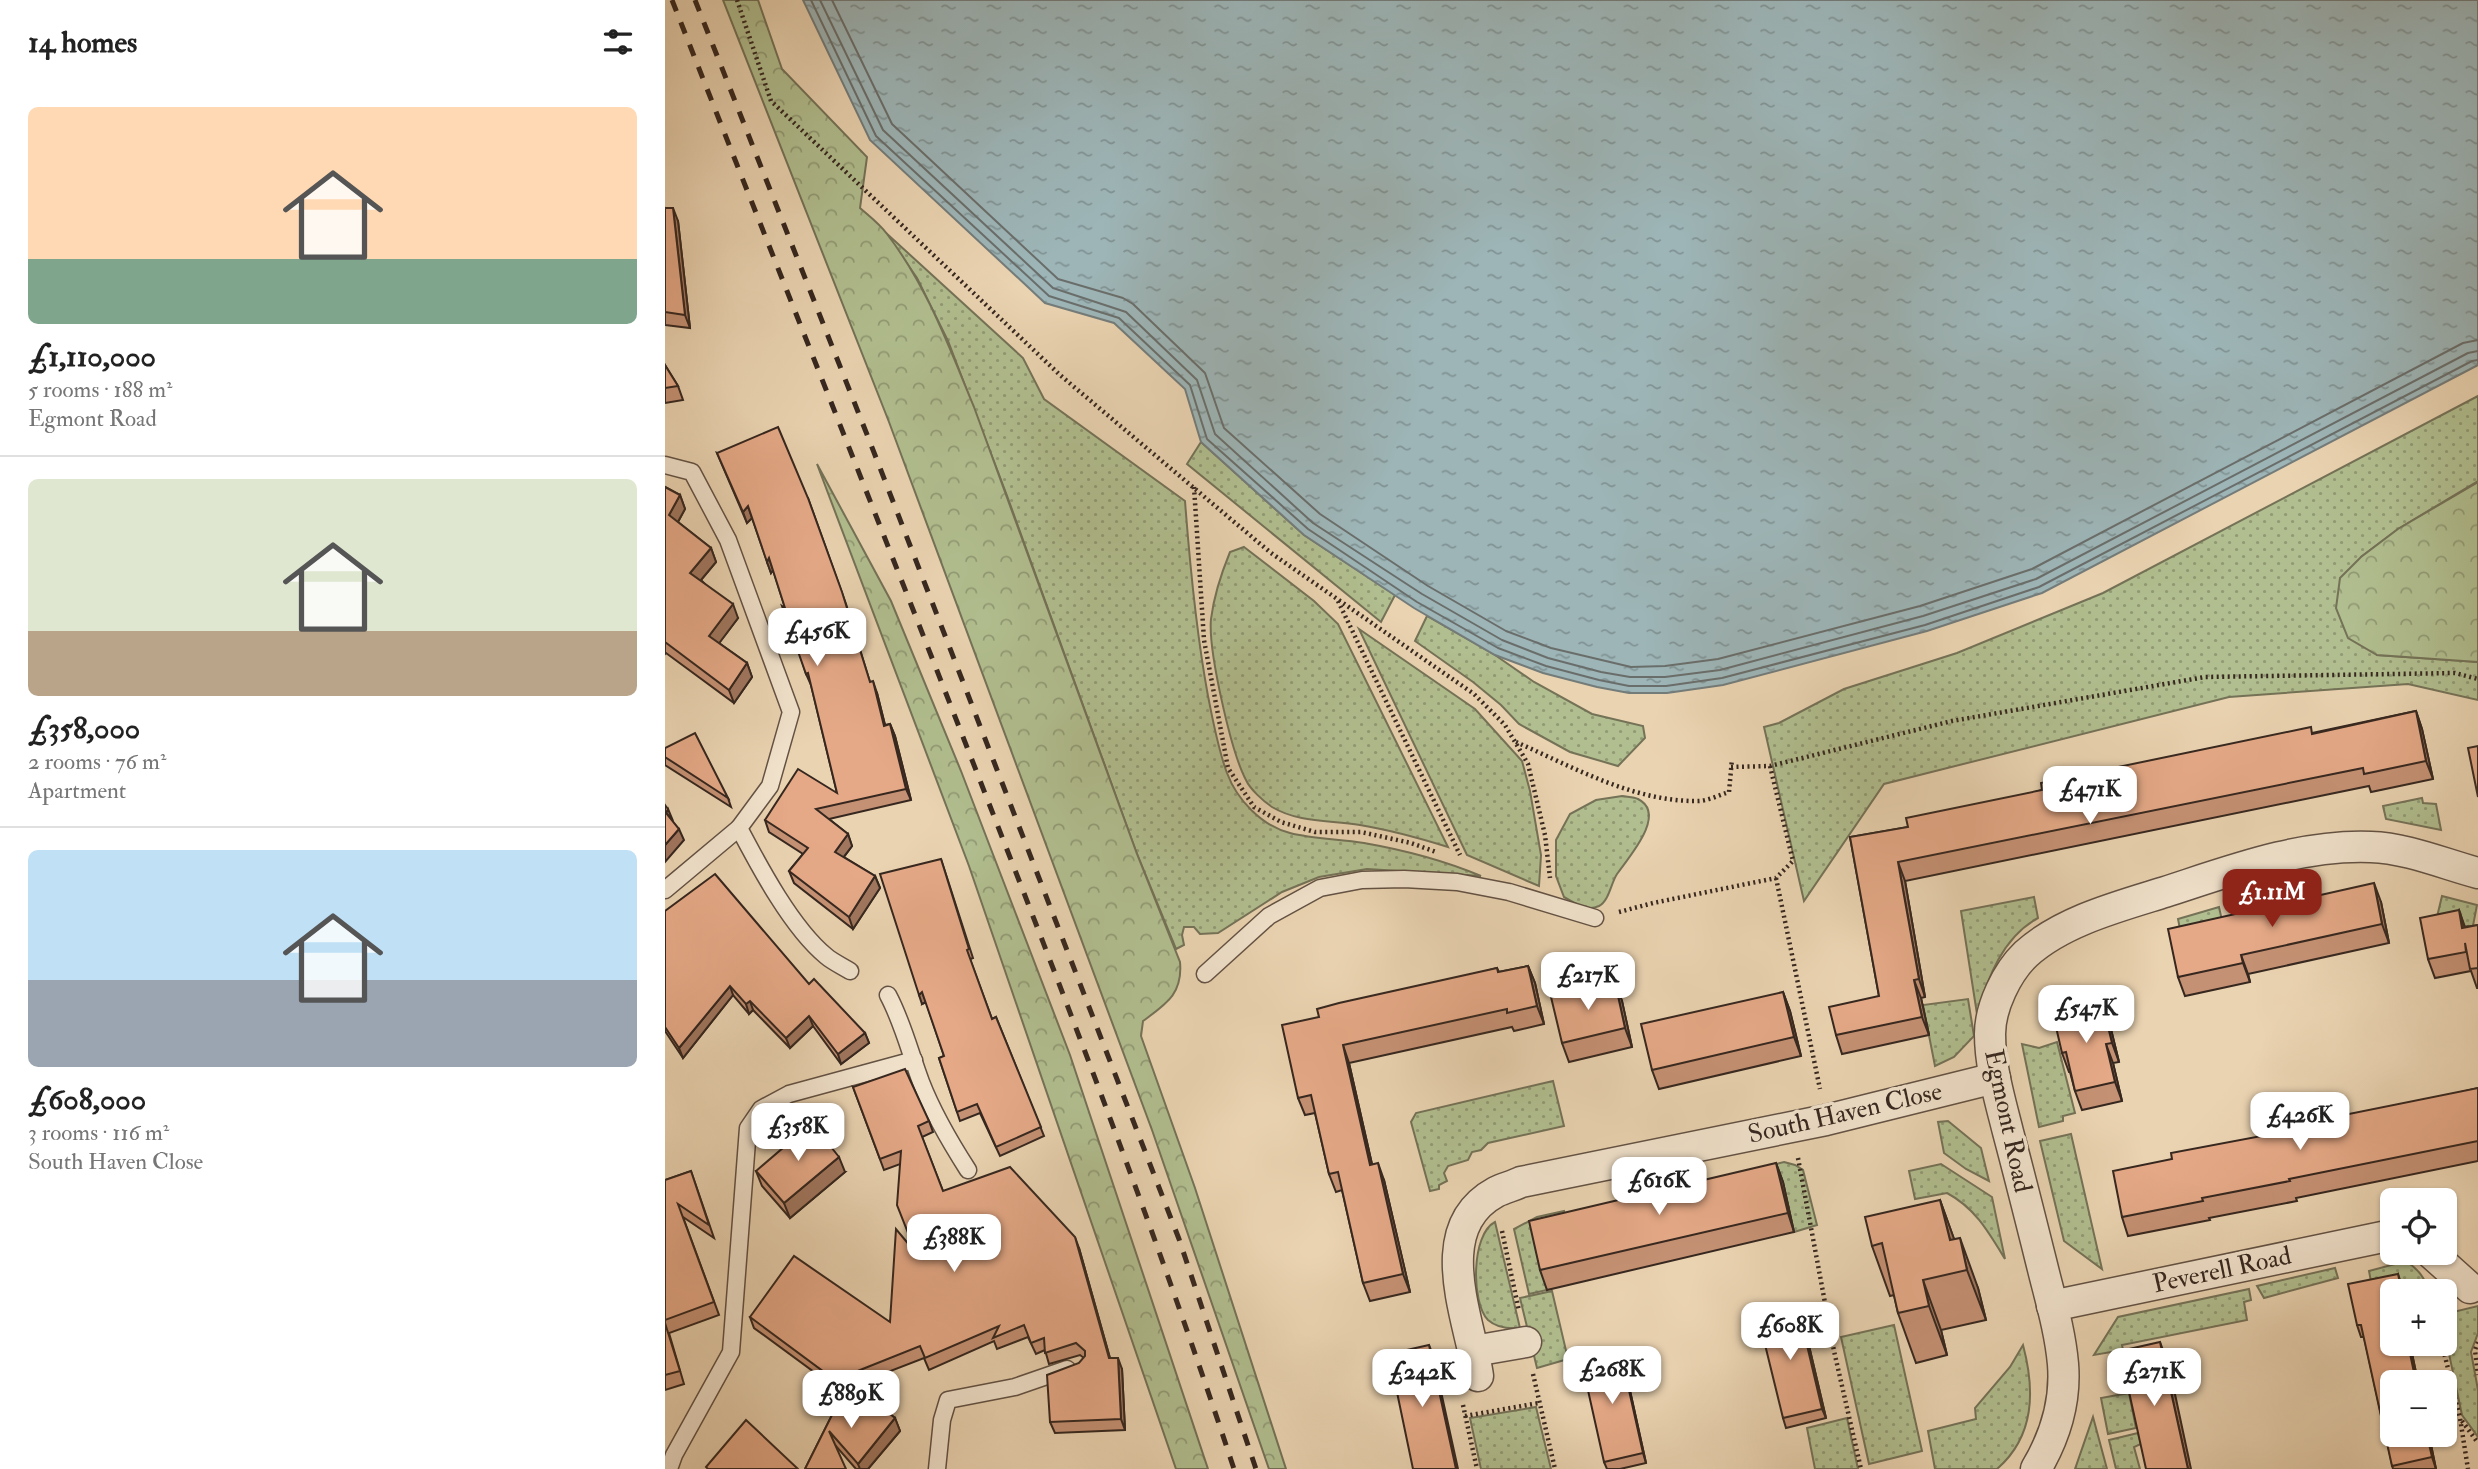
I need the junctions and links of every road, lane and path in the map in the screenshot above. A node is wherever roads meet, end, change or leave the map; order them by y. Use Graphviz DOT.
graph roads {
  1 [pos="737,0"];
  2 [pos="665,465"];
  3 [pos="1194,486"];
  4 [pos="1338,600"];
  5 [pos="2478,679"];
  6 [pos="1515,742"];
  7 [pos="1732,759"];
  8 [pos="1770,766"];
  9 [pos="1731,767"];
  10 [pos="739,828"];
  11 [pos="1442,854"];
  12 [pos="1452,857"];
  13 [pos="2478,873"];
  14 [pos="1776,878"];
  15 [pos="1551,887"];
  16 [pos="665,890"];
  17 [pos="1595,919"];
  18 [pos="850,971"];
  19 [pos="1205,974"];
  20 [pos="888,995"];
  21 [pos="914,1060"];
  22 [pos="1995,1078"];
  23 [pos="1826,1120"];
  24 [pos="968,1170"];
  25 [pos="2380,1238"];
  26 [pos="2444,1265"];
  27 [pos="2470,1288"];
  28 [pos="2052,1306"];
  29 [pos="1526,1342"];
  30 [pos="2478,1342"];
  31 [pos="2445,1356"];
  32 [pos="1476,1364"];
  33 [pos="1079,1365"];
  34 [pos="2478,1375"];
  35 [pos="1539,1403"];
  36 [pos="1465,1416"];
  37 [pos="2460,1418"];
  38 [pos="2478,1443"];
  39 [pos="669,1469"];
  40 [pos="937,1469"];
  41 [pos="1477,1469"];
  42 [pos="1861,1469"];
  43 [pos="2036,1469"];
  44 [pos="2468,1469"];
  1 -- 3 [label="path"];
  2 -- 10 [label="lane"];
  3 -- 4 [label="path"];
  3 -- 11 [label="path"];
  4 -- 6 [label="path"];
  4 -- 12 [label="path"];
  5 -- 8 [label="path"];
  6 -- 9 [label="path"];
  6 -- 15 [label="path"];
  7 -- 9 [label="path"];
  8 -- 9 [label="path"];
  8 -- 14 [label="path"];
  10 -- 16 [label="lane"];
  10 -- 18 [label="lane"];
  13 -- 22 [label="street, Egmont Road"];
  14 -- 17 [label="path"];
  14 -- 23 [label="path"];
  17 -- 19 [label="lane"];
  20 -- 21 [label="lane"];
  21 -- 24 [label="lane"];
  21 -- 39 [label="lane"];
  22 -- 23 [label="street, South Haven Close"];
  22 -- 28 [label="street, Egmont Road"];
  23 -- 32 [label="street, South Haven Close"];
  23 -- 42 [label="path"];
  25 -- 28 [label="street, Peverell Road"];
  26 -- 27 [label="street"];
  28 -- 43 [label="street, Egmont Road"];
  29 -- 32 [label="street"];
  30 -- 34 [label="path"];
  31 -- 37 [label="path"];
  32 -- 36 [label="path"];
  33 -- 40 [label="lane"];
  35 -- 36 [label="path"];
  36 -- 41 [label="path"];
  37 -- 38 [label="path"];
  37 -- 44 [label="path"];
}
